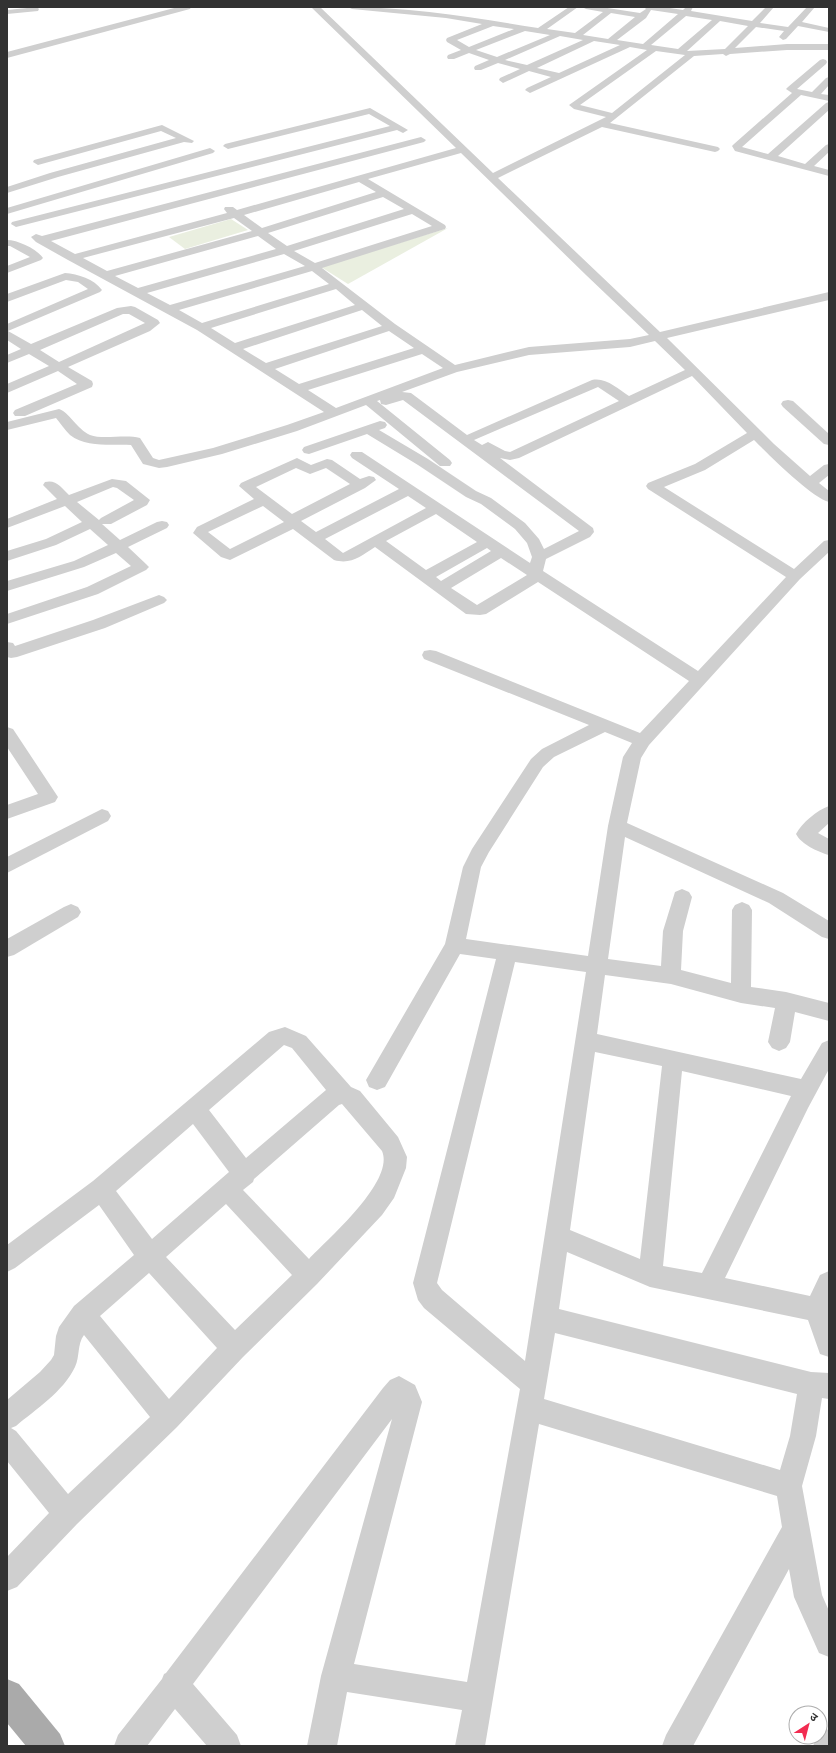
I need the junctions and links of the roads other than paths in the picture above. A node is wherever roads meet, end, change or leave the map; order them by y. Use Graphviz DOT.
graph roads {
  1 [pos="187,7"];
  2 [pos="315,7"];
  3 [pos="352,7"];
  4 [pos="574,7"];
  5 [pos="586,7"];
  6 [pos="651,7"];
  7 [pos="770,7"];
  8 [pos="811,7"];
  9 [pos="35,9"];
  10 [pos="11,10"];
  11 [pos="688,10"];
  12 [pos="609,11"];
  13 [pos="749,13"];
  14 [pos="762,15"];
  15 [pos="643,16"];
  16 [pos="718,18"];
  17 [pos="796,23"];
  18 [pos="491,24"];
  19 [pos="753,24"];
  20 [pos="523,29"];
  21 [pos="790,30"];
  22 [pos="829,30"];
  23 [pos="539,31"];
  24 [pos="558,34"];
  25 [pos="575,37"];
  26 [pos="497,39"];
  27 [pos="592,39"];
  28 [pos="609,42"];
  29 [pos="628,45"];
  30 [pos="527,47"];
  31 [pos="829,47"];
  32 [pos="648,48"];
  33 [pos="774,48"];
  34 [pos="469,50"];
  35 [pos="680,52"];
  36 [pos="726,53"];
  37 [pos="692,54"];
  38 [pos="7,55"];
  39 [pos="451,57"];
  40 [pos="499,59"];
  41 [pos="823,62"];
  42 [pos="478,68"];
  43 [pos="529,68"];
  44 [pos="559,76"];
  45 [pos="503,80"];
  46 [pos="829,80"];
  47 [pos="530,90"];
  48 [pos="799,92"];
  49 [pos="814,95"];
  50 [pos="829,98"];
  51 [pos="829,105"];
  52 [pos="600,121"];
  53 [pos="398,127"];
  54 [pos="184,139"];
  55 [pos="427,144"];
  56 [pos="829,147"];
  57 [pos="463,149"];
  58 [pos="715,149"];
  59 [pos="445,155"];
  60 [pos="770,158"];
  61 [pos="254,163"];
  62 [pos="807,167"];
  63 [pos="829,172"];
  64 [pos="54,175"];
  65 [pos="492,178"];
  66 [pos="361,179"];
  67 [pos="191,180"];
  68 [pos="8,189"];
  69 [pos="76,190"];
  70 [pos="385,193"];
  71 [pos="211,196"];
  72 [pos="413,210"];
  73 [pos="7,211"];
  74 [pos="235,214"];
  75 [pos="259,232"];
  76 [pos="40,240"];
  77 [pos="7,243"];
  78 [pos="285,250"];
  79 [pos="72,258"];
  80 [pos="314,267"];
  81 [pos="7,270"];
  82 [pos="104,275"];
  83 [pos="338,285"];
  84 [pos="136,292"];
  85 [pos="829,296"];
  86 [pos="7,298"];
  87 [pos="363,306"];
  88 [pos="167,310"];
  89 [pos="201,327"];
  90 [pos="392,327"];
  91 [pos="7,328"];
  92 [pos="7,335"];
  93 [pos="658,338"];
  94 [pos="233,348"];
  95 [pos="424,349"];
  96 [pos="30,350"];
  97 [pos="7,359"];
  98 [pos="58,367"];
  99 [pos="265,368"];
  100 [pos="453,369"];
  101 [pos="693,371"];
  102 [pos="7,389"];
  103 [pos="298,389"];
  104 [pos="629,402"];
  105 [pos="371,403"];
  106 [pos="788,404"];
  107 [pos="335,413"];
  108 [pos="20,414"];
  109 [pos="392,420"];
  110 [pos="7,426"];
  111 [pos="368,429"];
  112 [pos="296,433"];
  113 [pos="755,434"];
  114 [pos="829,441"];
  115 [pos="309,450"];
  116 [pos="357,455"];
  117 [pos="429,459"];
  118 [pos="829,468"];
  119 [pos="383,473"];
  120 [pos="811,483"];
  121 [pos="50,485"];
  122 [pos="360,485"];
  123 [pos="408,490"];
  124 [pos="829,498"];
  125 [pos="73,500"];
  126 [pos="264,500"];
  127 [pos="436,508"];
  128 [pos="99,521"];
  129 [pos="292,521"];
  130 [pos="7,524"];
  131 [pos="162,525"];
  132 [pos="315,539"];
  133 [pos="376,541"];
  134 [pos="487,542"];
  135 [pos="123,544"];
  136 [pos="829,544"];
  137 [pos="502,552"];
  138 [pos="7,556"];
  139 [pos="539,557"];
  140 [pos="538,575"];
  141 [pos="795,576"];
  142 [pos="425,577"];
  143 [pos="7,586"];
  144 [pos="440,588"];
  145 [pos="159,600"];
  146 [pos="7,619"];
  147 [pos="8,651"];
  148 [pos="430,656"];
  149 [pos="700,680"];
  150 [pos="604,725"];
  151 [pos="7,733"];
  152 [pos="643,740"];
  153 [pos="7,812"];
  154 [pos="829,813"];
  155 [pos="102,816"];
  156 [pos="617,826"];
  157 [pos="829,848"];
  158 [pos="7,866"];
  159 [pos="682,897"];
  160 [pos="742,910"];
  161 [pos="71,912"];
  162 [pos="829,931"];
  163 [pos="455,945"];
  164 [pos="7,948"];
  165 [pos="507,953"];
  166 [pos="597,966"];
  167 [pos="671,976"];
  168 [pos="741,994"];
  169 [pos="786,1001"];
  170 [pos="829,1012"];
  171 [pos="586,1041"];
  172 [pos="779,1042"];
  173 [pos="829,1049"];
  174 [pos="673,1059"];
  175 [pos="377,1080"];
  176 [pos="806,1090"];
  177 [pos="343,1094"];
  178 [pos="194,1108"];
  179 [pos="245,1175"];
  180 [pos="101,1190"];
  181 [pos="228,1190"];
  182 [pos="557,1236"];
  183 [pos="150,1257"];
  184 [pos="7,1260"];
  185 [pos="309,1276"];
  186 [pos="650,1276"];
  187 [pos="829,1284"];
  188 [pos="708,1286"];
  189 [pos="816,1310"];
  190 [pos="83,1315"];
  191 [pos="545,1318"];
  192 [pos="829,1346"];
  193 [pos="234,1348"];
  194 [pos="820,1385"];
  195 [pos="532,1396"];
  196 [pos="7,1417"];
  197 [pos="168,1418"];
  198 [pos="7,1440"];
  199 [pos="789,1486"];
  200 [pos="67,1514"];
  201 [pos="796,1530"];
  202 [pos="7,1577"];
  203 [pos="829,1643"];
  204 [pos="336,1676"];
  205 [pos="174,1684"];
  206 [pos="7,1696"];
  207 [pos="478,1698"];
  208 [pos="48,1746"];
  209 [pos="129,1746"];
  210 [pos="226,1746"];
  211 [pos="322,1746"];
  212 [pos="470,1746"];
  213 [pos="677,1746"];
  1 -- 38 [label="street"];
  2 -- 57 [label="street"];
  3 -- 18 [label="street"];
  4 -- 23 [label="street"];
  5 -- 12 [label="street"];
  6 -- 11 [label="street"];
  6 -- 15 [label="street"];
  7 -- 14 [label="street"];
  8 -- 17 [label="street"];
  9 -- 10 [label="street"];
  11 -- 16 [label="street"];
  11 -- 32 [label="street"];
  12 -- 15 [label="street"];
  12 -- 25 [label="street"];
  13 -- 14 [label="street"];
  14 -- 19 [label="street"];
  15 -- 28 [label="street"];
  16 -- 19 [label="street"];
  16 -- 35 [label="street"];
  17 -- 21 [label="street"];
  17 -- 22 [label="street"];
  18 -- 20 [label="street"];
  18 -- 34 [label="street"];
  19 -- 21 [label="street"];
  19 -- 36 [label="street"];
  20 -- 23 [label="street"];
  20 -- 26 [label="street"];
  21 -- 33 [label="street"];
  23 -- 24 [label="street"];
  24 -- 25 [label="street"];
  24 -- 30 [label="street"];
  25 -- 27 [label="street"];
  26 -- 30 [label="street"];
  26 -- 34 [label="street"];
  27 -- 28 [label="street"];
  27 -- 43 [label="street"];
  28 -- 29 [label="street"];
  29 -- 32 [label="street"];
  29 -- 44 [label="street"];
  30 -- 40 [label="street"];
  31 -- 33 [label="street"];
  32 -- 35 [label="street"];
  32 -- 52 [label="street"];
  33 -- 36 [label="street"];
  34 -- 39 [label="street"];
  34 -- 40 [label="street"];
  35 -- 37 [label="street"];
  36 -- 37 [label="street"];
  37 -- 52 [label="street"];
  40 -- 42 [label="street"];
  40 -- 43 [label="street"];
  41 -- 48 [label="street"];
  43 -- 44 [label="street"];
  43 -- 45 [label="street"];
  44 -- 47 [label="street"];
  46 -- 49 [label="street"];
  48 -- 49 [label="street"];
  48 -- 60 [label="street"];
  49 -- 50 [label="street"];
  51 -- 60 [label="street"];
  52 -- 58 [label="street"];
  52 -- 65 [label="street"];
  53 -- 55 [label="street"];
  53 -- 61 [label="street"];
  53 -- 61 [label="street"];
  54 -- 64 [label="street"];
  54 -- 64 [label="street"];
  54 -- 69 [label="street"];
  55 -- 59 [label="street"];
  55 -- 71 [label="street"];
  56 -- 62 [label="street"];
  57 -- 59 [label="street"];
  57 -- 65 [label="street"];
  59 -- 66 [label="street"];
  60 -- 62 [label="street"];
  61 -- 67 [label="street"];
  62 -- 63 [label="street"];
  64 -- 68 [label="street"];
  64 -- 69 [label="street"];
  65 -- 93 [label="street"];
  66 -- 70 [label="street"];
  66 -- 74 [label="street"];
  67 -- 71 [label="street"];
  67 -- 76 [label="street"];
  69 -- 73 [label="street"];
  70 -- 72 [label="street"];
  70 -- 75 [label="street"];
  71 -- 74 [label="street"];
  71 -- 76 [label="street"];
  72 -- 78 [label="street"];
  72 -- 80 [label="street"];
  74 -- 75 [label="street"];
  74 -- 79 [label="street"];
  75 -- 78 [label="street"];
  75 -- 82 [label="street"];
  76 -- 79 [label="street"];
  77 -- 81 [label="street"];
  78 -- 80 [label="street"];
  78 -- 84 [label="street"];
  79 -- 82 [label="street"];
  80 -- 83 [label="street"];
  80 -- 88 [label="street"];
  82 -- 84 [label="street"];
  83 -- 87 [label="street"];
  83 -- 89 [label="street"];
  84 -- 88 [label="street"];
  85 -- 93 [label="street"];
  86 -- 91 [label="street"];
  87 -- 90 [label="street"];
  87 -- 94 [label="street"];
  88 -- 89 [label="street"];
  89 -- 94 [label="street"];
  90 -- 95 [label="street"];
  90 -- 99 [label="street"];
  92 -- 96 [label="street"];
  93 -- 100 [label="street"];
  93 -- 101 [label="street"];
  94 -- 99 [label="street"];
  95 -- 100 [label="street"];
  95 -- 103 [label="street"];
  96 -- 97 [label="street"];
  96 -- 98 [label="street"];
  96 -- 98 [label="street"];
  98 -- 102 [label="street"];
  98 -- 108 [label="street"];
  99 -- 103 [label="street"];
  100 -- 105 [label="street"];
  101 -- 104 [label="street"];
  101 -- 113 [label="street"];
  103 -- 107 [label="street"];
  104 -- 104 [label="street"];
  105 -- 107 [label="street"];
  105 -- 109 [label="street"];
  105 -- 112 [label="street"];
  105 -- 139 [label="street"];
  106 -- 114 [label="street"];
  107 -- 110 [label="street"];
  109 -- 111 [label="street"];
  109 -- 117 [label="street"];
  111 -- 115 [label="street"];
  111 -- 117 [label="street"];
  113 -- 120 [label="street"];
  113 -- 141 [label="street"];
  116 -- 119 [label="street"];
  117 -- 139 [label="street"];
  118 -- 120 [label="street"];
  119 -- 122 [label="street"];
  119 -- 123 [label="street"];
  120 -- 124 [label="street"];
  121 -- 125 [label="street"];
  122 -- 126 [label="street"];
  122 -- 129 [label="street"];
  123 -- 127 [label="street"];
  123 -- 132 [label="street"];
  125 -- 128 [label="street"];
  125 -- 128 [label="street"];
  125 -- 130 [label="street"];
  126 -- 129 [label="street"];
  126 -- 129 [label="street"];
  127 -- 133 [label="street"];
  127 -- 134 [label="street"];
  128 -- 135 [label="street"];
  128 -- 138 [label="street"];
  129 -- 132 [label="street"];
  131 -- 135 [label="street"];
  132 -- 133 [label="street"];
  133 -- 142 [label="street"];
  134 -- 137 [label="street"];
  134 -- 142 [label="street"];
  135 -- 143 [label="street"];
  135 -- 146 [label="street"];
  136 -- 141 [label="street"];
  137 -- 140 [label="street"];
  137 -- 144 [label="street"];
  139 -- 140 [label="street"];
  140 -- 144 [label="street"];
  140 -- 149 [label="street"];
  141 -- 149 [label="street"];
  142 -- 144 [label="street"];
  145 -- 147 [label="street"];
  148 -- 150 [label="street"];
  149 -- 152 [label="street"];
  150 -- 152 [label="street"];
  150 -- 163 [label="street"];
  151 -- 153 [label="street"];
  152 -- 156 [label="street"];
  154 -- 157 [label="street"];
  155 -- 158 [label="street"];
  156 -- 162 [label="street"];
  156 -- 166 [label="street"];
  159 -- 167 [label="street"];
  160 -- 168 [label="street"];
  161 -- 164 [label="street"];
  163 -- 165 [label="street"];
  163 -- 175 [label="street"];
  165 -- 166 [label="street"];
  165 -- 195 [label="street"];
  166 -- 167 [label="street"];
  166 -- 171 [label="street"];
  167 -- 168 [label="street"];
  168 -- 169 [label="street"];
  169 -- 170 [label="street"];
  169 -- 172 [label="street"];
  171 -- 174 [label="street"];
  171 -- 182 [label="street"];
  173 -- 176 [label="street"];
  174 -- 176 [label="street"];
  174 -- 186 [label="street"];
  176 -- 188 [label="street"];
  177 -- 178 [label="street"];
  177 -- 179 [label="street"];
  177 -- 185 [label="street"];
  178 -- 179 [label="street"];
  178 -- 180 [label="street"];
  179 -- 181 [label="street"];
  180 -- 183 [label="street"];
  180 -- 184 [label="street"];
  181 -- 183 [label="street"];
  181 -- 185 [label="street"];
  182 -- 186 [label="street"];
  182 -- 191 [label="street"];
  183 -- 190 [label="street"];
  183 -- 193 [label="street"];
  185 -- 193 [label="street"];
  186 -- 188 [label="street"];
  187 -- 189 [label="street"];
  188 -- 189 [label="street"];
  189 -- 192 [label="street"];
  190 -- 196 [label="street"];
  190 -- 197 [label="street"];
  191 -- 194 [label="street"];
  191 -- 195 [label="street"];
  193 -- 197 [label="street"];
  194 -- 199 [label="street"];
  195 -- 199 [label="street"];
  195 -- 207 [label="street"];
  197 -- 200 [label="street"];
  198 -- 200 [label="street"];
  199 -- 201 [label="street"];
  200 -- 202 [label="street"];
  201 -- 203 [label="street"];
  201 -- 213 [label="street"];
  204 -- 205 [label="street"];
  204 -- 207 [label="street"];
  204 -- 211 [label="street"];
  205 -- 209 [label="street"];
  205 -- 210 [label="street"];
  206 -- 208 [label="main road"];
  207 -- 212 [label="street"];
}
